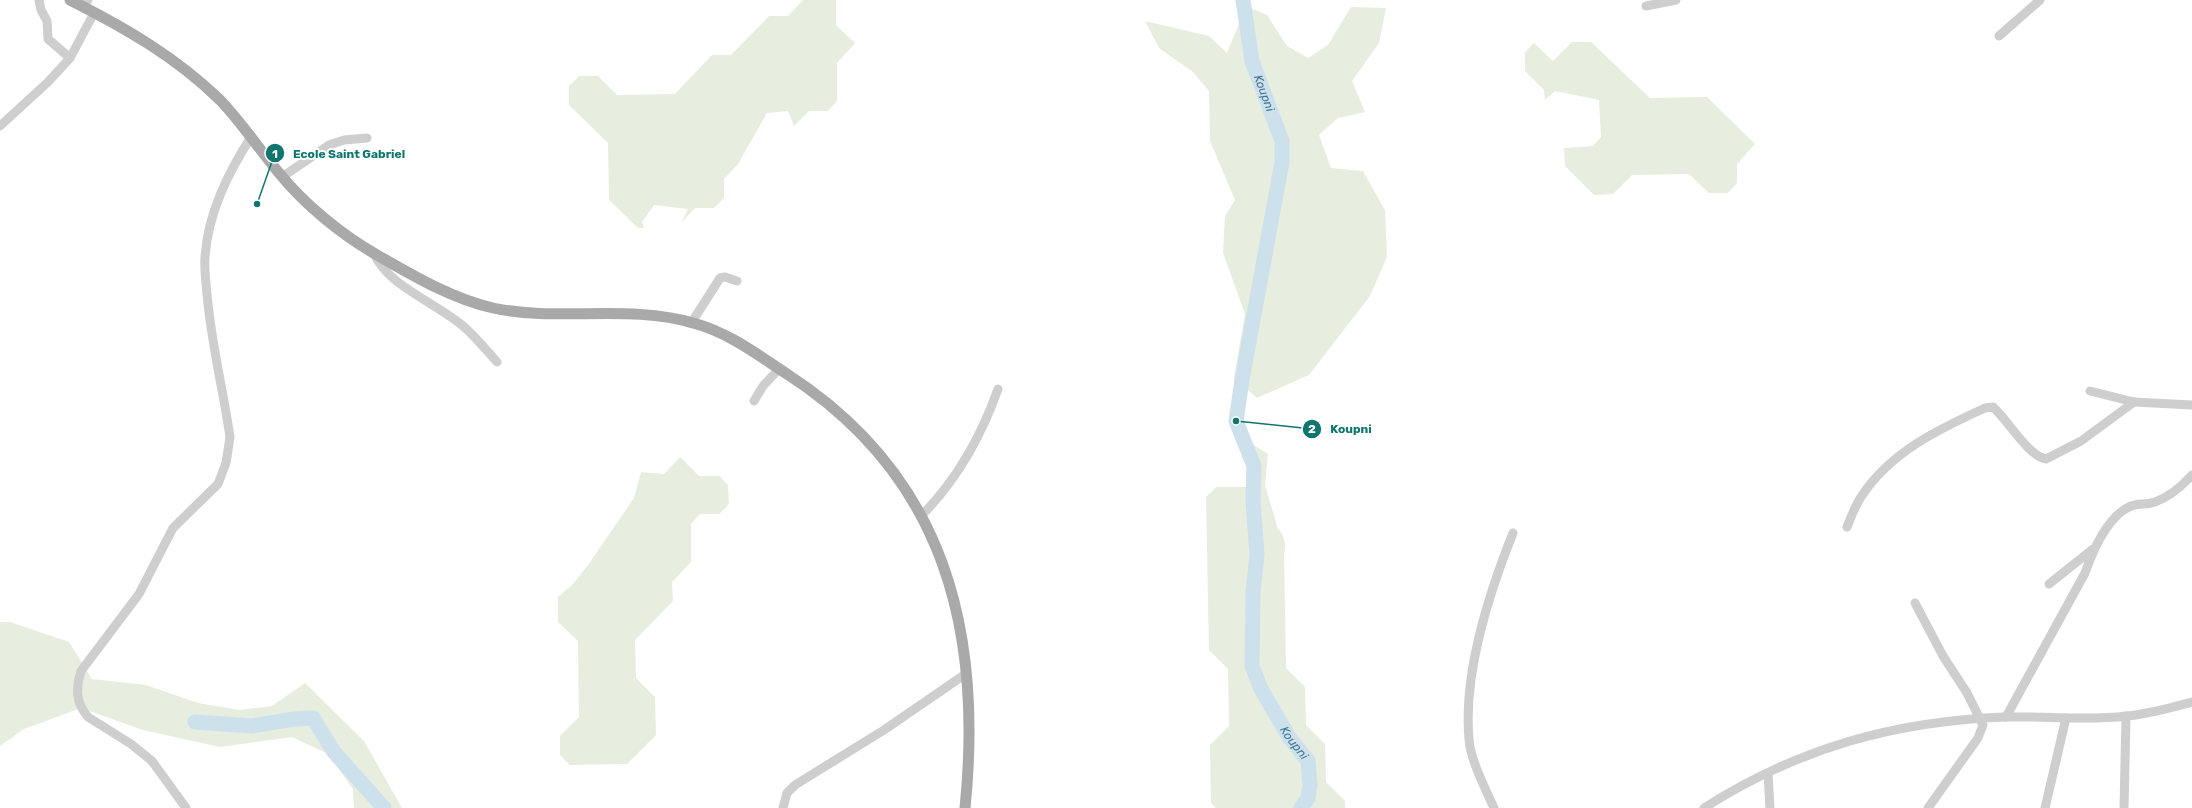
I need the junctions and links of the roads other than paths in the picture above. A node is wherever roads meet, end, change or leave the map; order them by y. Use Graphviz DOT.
graph roads {
  1 [pos="39,0"];
  2 [pos="70,0"];
  3 [pos="1676,0"];
  4 [pos="2040,0"];
  5 [pos="86,3"];
  6 [pos="1646,6"];
  7 [pos="94,13"];
  8 [pos="1999,36"];
  9 [pos="70,58"];
  10 [pos="0,126"];
  11 [pos="251,137"];
  12 [pos="366,138"];
  13 [pos="282,177"];
  14 [pos="374,253"];
  15 [pos="737,281"];
  16 [pos="692,322"];
  17 [pos="497,362"];
  18 [pos="779,369"];
  19 [pos="998,389"];
  20 [pos="2090,391"];
  21 [pos="754,401"];
  22 [pos="2134,402"];
  23 [pos="2192,405"];
  24 [pos="2192,475"];
  25 [pos="921,516"];
  26 [pos="1847,527"];
  27 [pos="1513,532"];
  28 [pos="2094,548"];
  29 [pos="2049,584"];
  30 [pos="1915,603"];
  31 [pos="967,673"];
  32 [pos="2192,702"];
  33 [pos="2126,716"];
  34 [pos="2006,717"];
  35 [pos="2066,718"];
  36 [pos="1981,719"];
  37 [pos="1768,773"];
  38 [pos="186,808"];
  39 [pos="783,808"];
  40 [pos="964,808"];
  41 [pos="1494,808"];
  42 [pos="1704,808"];
  43 [pos="1770,808"];
  44 [pos="1928,808"];
  45 [pos="2045,808"];
  46 [pos="2124,808"];
  1 -- 9 [label="street"];
  2 -- 5 [label="main road"];
  3 -- 6 [label="street"];
  4 -- 8 [label="street"];
  5 -- 7 [label="main road"];
  7 -- 9 [label="street"];
  7 -- 11 [label="main road"];
  9 -- 10 [label="street"];
  11 -- 13 [label="main road"];
  11 -- 38 [label="street"];
  12 -- 13 [label="street"];
  13 -- 14 [label="main road"];
  14 -- 16 [label="main road"];
  14 -- 17 [label="street"];
  15 -- 16 [label="street"];
  16 -- 18 [label="main road"];
  18 -- 21 [label="street"];
  18 -- 25 [label="main road"];
  19 -- 25 [label="street"];
  20 -- 22 [label="street"];
  22 -- 23 [label="street"];
  22 -- 26 [label="street"];
  24 -- 28 [label="street"];
  25 -- 31 [label="main road"];
  27 -- 41 [label="street"];
  28 -- 29 [label="street"];
  28 -- 34 [label="street"];
  30 -- 36 [label="street"];
  31 -- 39 [label="street"];
  31 -- 40 [label="main road"];
  32 -- 33 [label="street"];
  33 -- 35 [label="street"];
  33 -- 46 [label="street"];
  34 -- 35 [label="street"];
  34 -- 36 [label="street"];
  35 -- 45 [label="street"];
  36 -- 37 [label="street"];
  36 -- 44 [label="street"];
  37 -- 42 [label="street"];
  37 -- 43 [label="street"];
}
